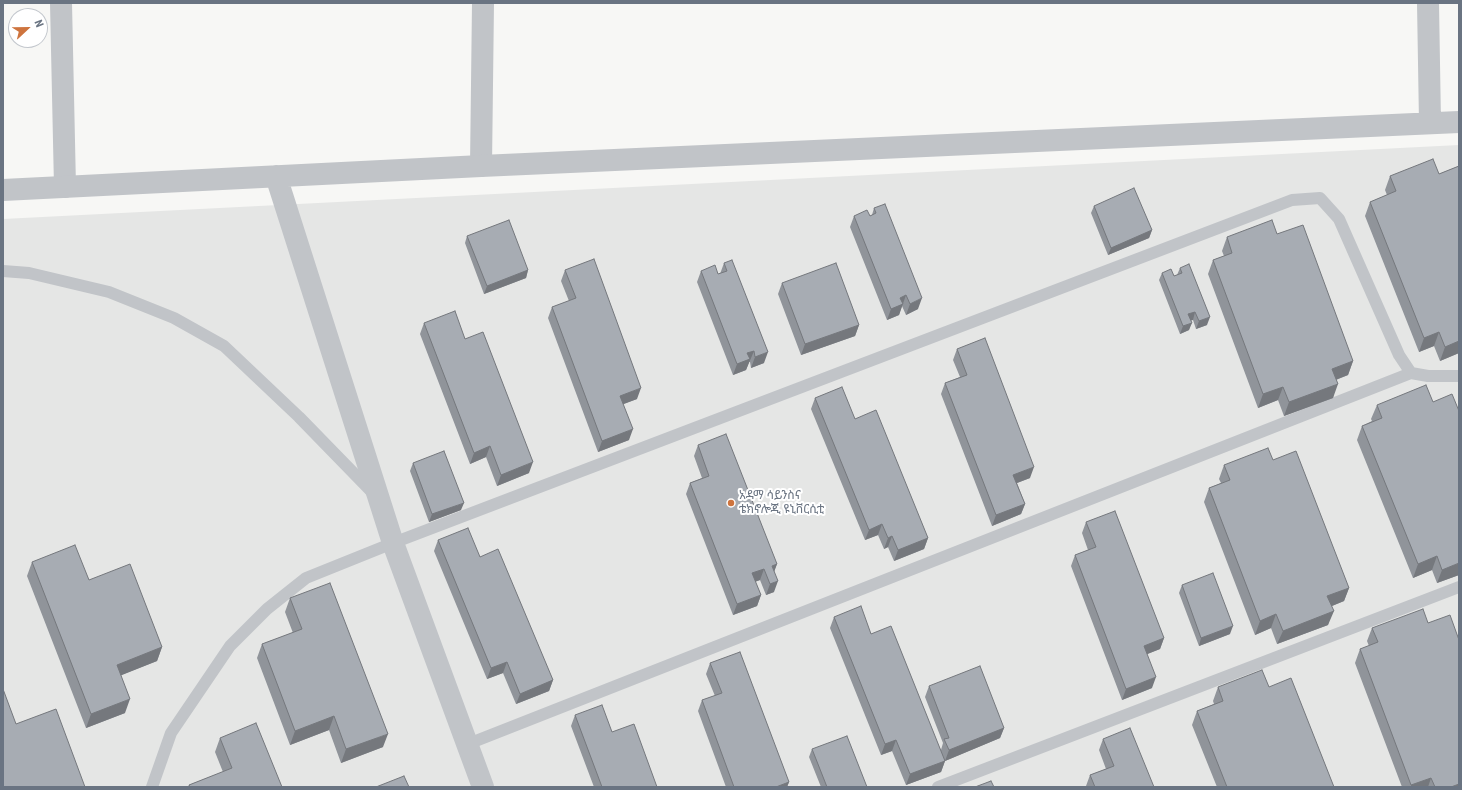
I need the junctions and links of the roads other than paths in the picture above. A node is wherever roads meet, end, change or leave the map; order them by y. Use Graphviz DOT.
graph roads {
  1 [pos="62,3"];
  2 [pos="482,3"];
  3 [pos="1428,3"];
  4 [pos="1459,122"];
  5 [pos="1430,123"];
  6 [pos="481,166"];
  7 [pos="276,176"];
  8 [pos="65,187"];
  9 [pos="3,190"];
  10 [pos="3,272"];
  11 [pos="1411,373"];
  12 [pos="1459,376"];
  13 [pos="378,499"];
  14 [pos="393,544"];
  15 [pos="1459,587"];
  16 [pos="468,744"];
  17 [pos="152,787"];
  18 [pos="483,787"];
  19 [pos="938,787"];
  1 -- 8 [label="street"];
  2 -- 6 [label="street"];
  3 -- 5 [label="street"];
  4 -- 5 [label="street"];
  5 -- 6 [label="street"];
  6 -- 7 [label="street"];
  7 -- 8 [label="street"];
  7 -- 13 [label="street"];
  8 -- 9 [label="street"];
  10 -- 13 [label="lane"];
  11 -- 12 [label="lane"];
  11 -- 14 [label="lane"];
  11 -- 16 [label="lane"];
  13 -- 14 [label="street"];
  14 -- 16 [label="street"];
  14 -- 17 [label="lane"];
  15 -- 19 [label="lane"];
  16 -- 18 [label="street"];
}
